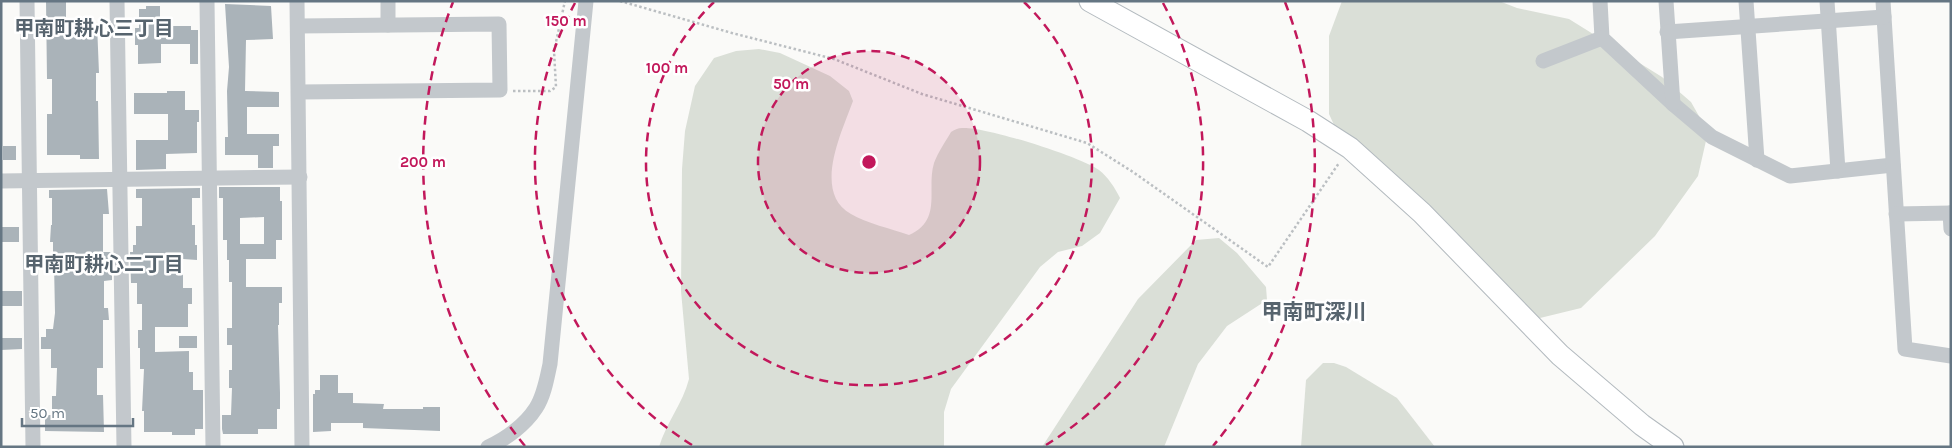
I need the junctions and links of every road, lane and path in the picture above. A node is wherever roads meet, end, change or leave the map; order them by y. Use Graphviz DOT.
graph roads {
  1 [pos="27,1"];
  2 [pos="117,1"];
  3 [pos="207,1"];
  4 [pos="297,1"];
  5 [pos="388,1"];
  6 [pos="565,1"];
  7 [pos="586,1"];
  8 [pos="620,1"];
  9 [pos="1090,1"];
  10 [pos="1600,1"];
  11 [pos="1666,1"];
  12 [pos="1746,1"];
  13 [pos="1827,1"];
  14 [pos="1882,1"];
  15 [pos="1884,18"];
  16 [pos="1828,21"];
  17 [pos="388,24"];
  18 [pos="298,26"];
  19 [pos="1748,27"];
  20 [pos="1667,32"];
  21 [pos="1602,38"];
  22 [pos="1543,61"];
  23 [pos="500,90"];
  24 [pos="299,92"];
  25 [pos="1673,104"];
  26 [pos="1350,148"];
  27 [pos="1757,160"];
  28 [pos="1893,165"];
  29 [pos="1838,171"];
  30 [pos="210,177"];
  31 [pos="300,178"];
  32 [pos="120,180"];
  33 [pos="1,181"];
  34 [pos="29,181"];
  35 [pos="1950,213"];
  36 [pos="1896,214"];
  37 [pos="1951,229"];
  38 [pos="1951,356"];
  39 [pos="33,447"];
  40 [pos="124,447"];
  41 [pos="213,447"];
  42 [pos="302,447"];
  43 [pos="488,447"];
  44 [pos="1673,447"];
  1 -- 34 [label="street"];
  2 -- 32 [label="street"];
  3 -- 30 [label="street"];
  4 -- 18 [label="street"];
  5 -- 17 [label="street"];
  6 -- 23 [label="path"];
  7 -- 43 [label="street"];
  8 -- 26 [label="path"];
  9 -- 26 [label="street"];
  10 -- 21 [label="street"];
  11 -- 20 [label="street"];
  12 -- 19 [label="street"];
  13 -- 16 [label="street"];
  14 -- 15 [label="street"];
  15 -- 16 [label="street"];
  15 -- 28 [label="street"];
  16 -- 19 [label="street"];
  16 -- 29 [label="street"];
  17 -- 18 [label="street"];
  17 -- 23 [label="street"];
  18 -- 24 [label="street"];
  19 -- 20 [label="street"];
  19 -- 27 [label="street"];
  20 -- 25 [label="street"];
  21 -- 22 [label="street"];
  21 -- 25 [label="street"];
  23 -- 24 [label="street"];
  24 -- 31 [label="street"];
  25 -- 27 [label="street"];
  26 -- 44 [label="street"];
  27 -- 29 [label="street"];
  28 -- 29 [label="street"];
  28 -- 36 [label="street"];
  30 -- 31 [label="street"];
  30 -- 32 [label="street"];
  30 -- 41 [label="street"];
  31 -- 42 [label="street"];
  32 -- 34 [label="street"];
  32 -- 40 [label="street"];
  33 -- 34 [label="street"];
  34 -- 39 [label="street"];
  35 -- 36 [label="street"];
  35 -- 37 [label="street"];
  36 -- 38 [label="street"];
}
